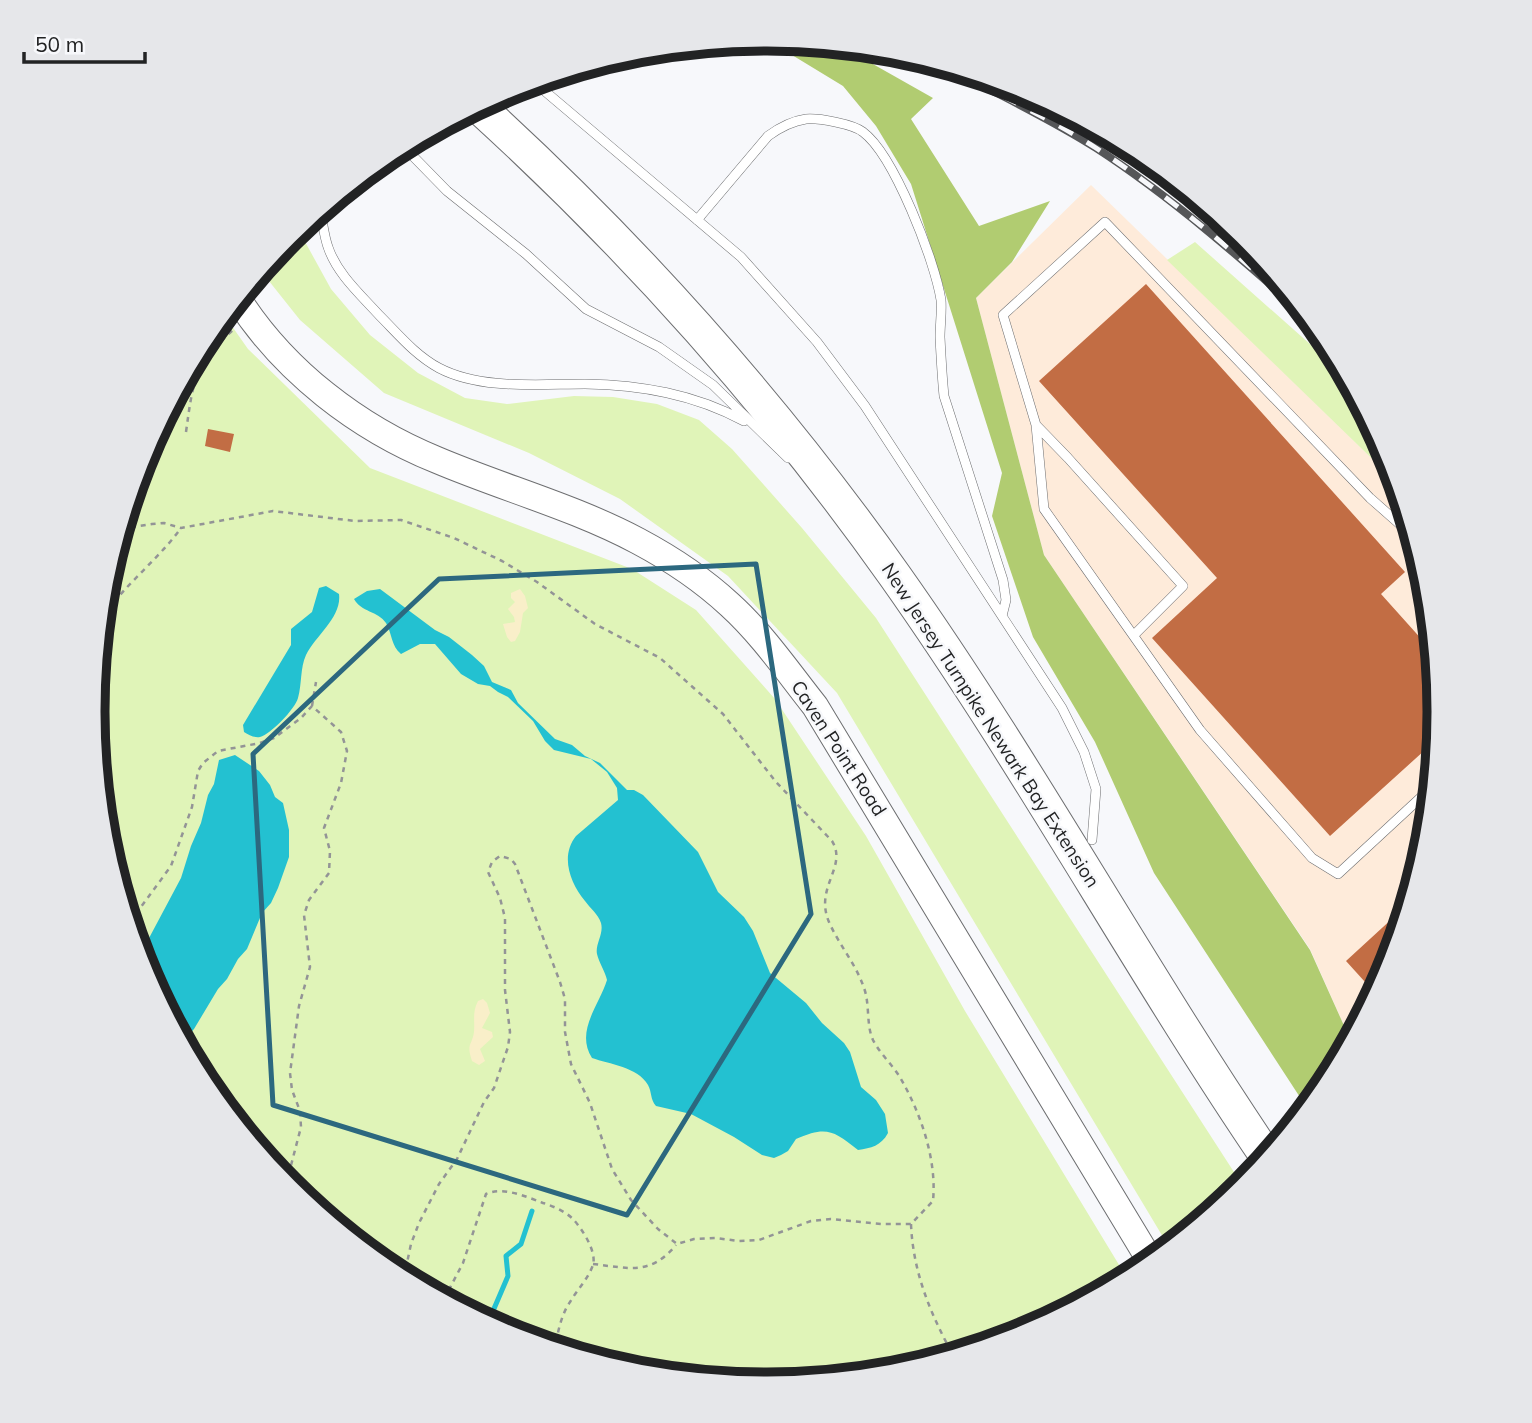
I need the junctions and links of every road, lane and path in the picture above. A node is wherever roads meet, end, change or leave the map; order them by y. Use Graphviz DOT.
graph roads {
  1 [pos="543,90"];
  2 [pos="507,104"];
  3 [pos="486,113"];
  4 [pos="411,154"];
  5 [pos="697,220"];
  6 [pos="323,222"];
  7 [pos="244,307"];
  8 [pos="226,331"];
  9 [pos="194,381"];
  10 [pos="1036,425"];
  11 [pos="753,426"];
  12 [pos="186,432"];
  13 [pos="793,463"];
  14 [pos="813,481"];
  15 [pos="852,518"];
  16 [pos="1399,523"];
  17 [pos="132,528"];
  18 [pos="181,528"];
  19 [pos="115,601"];
  20 [pos="1002,616"];
  21 [pos="1134,635"];
  22 [pos="316,682"];
  23 [pos="312,706"];
  24 [pos="1421,798"];
  25 [pos="1092,840"];
  26 [pos="137,913"];
  27 [pos="1276,1131"];
  28 [pos="1262,1148"];
  29 [pos="290,1169"];
  30 [pos="911,1224"];
  31 [pos="677,1244"];
  32 [pos="1145,1252"];
  33 [pos="593,1264"];
  34 [pos="406,1266"];
  35 [pos="448,1291"];
  36 [pos="557,1338"];
  37 [pos="948,1346"];
  1 -- 5 [label="lane"];
  2 -- 25 [label="highway, New Jersey Turnpike Newark Bay Extension"];
  3 -- 15 [label="highway, New Jersey Turnpike Newark Bay Extension"];
  4 -- 11 [label="lane"];
  5 -- 20 [label="lane"];
  5 -- 20 [label="lane"];
  6 -- 11 [label="lane"];
  7 -- 8 [label="path"];
  7 -- 32 [label="street, Caven Point Road"];
  9 -- 12 [label="path"];
  10 -- 16 [label="lane"];
  10 -- 21 [label="lane"];
  10 -- 21 [label="lane"];
  11 -- 13 [label="lane"];
  14 -- 15 [label="lane"];
  15 -- 28 [label="highway, New Jersey Turnpike Newark Bay Extension"];
  17 -- 18 [label="path"];
  18 -- 19 [label="path"];
  18 -- 30 [label="path"];
  20 -- 25 [label="lane"];
  21 -- 24 [label="lane"];
  22 -- 23 [label="path"];
  23 -- 26 [label="path"];
  23 -- 29 [label="path"];
  25 -- 27 [label="highway, New Jersey Turnpike Newark Bay Extension"];
  30 -- 31 [label="path"];
  30 -- 37 [label="path"];
  31 -- 33 [label="path"];
  31 -- 34 [label="path"];
  33 -- 35 [label="path"];
  33 -- 36 [label="path"];
}
